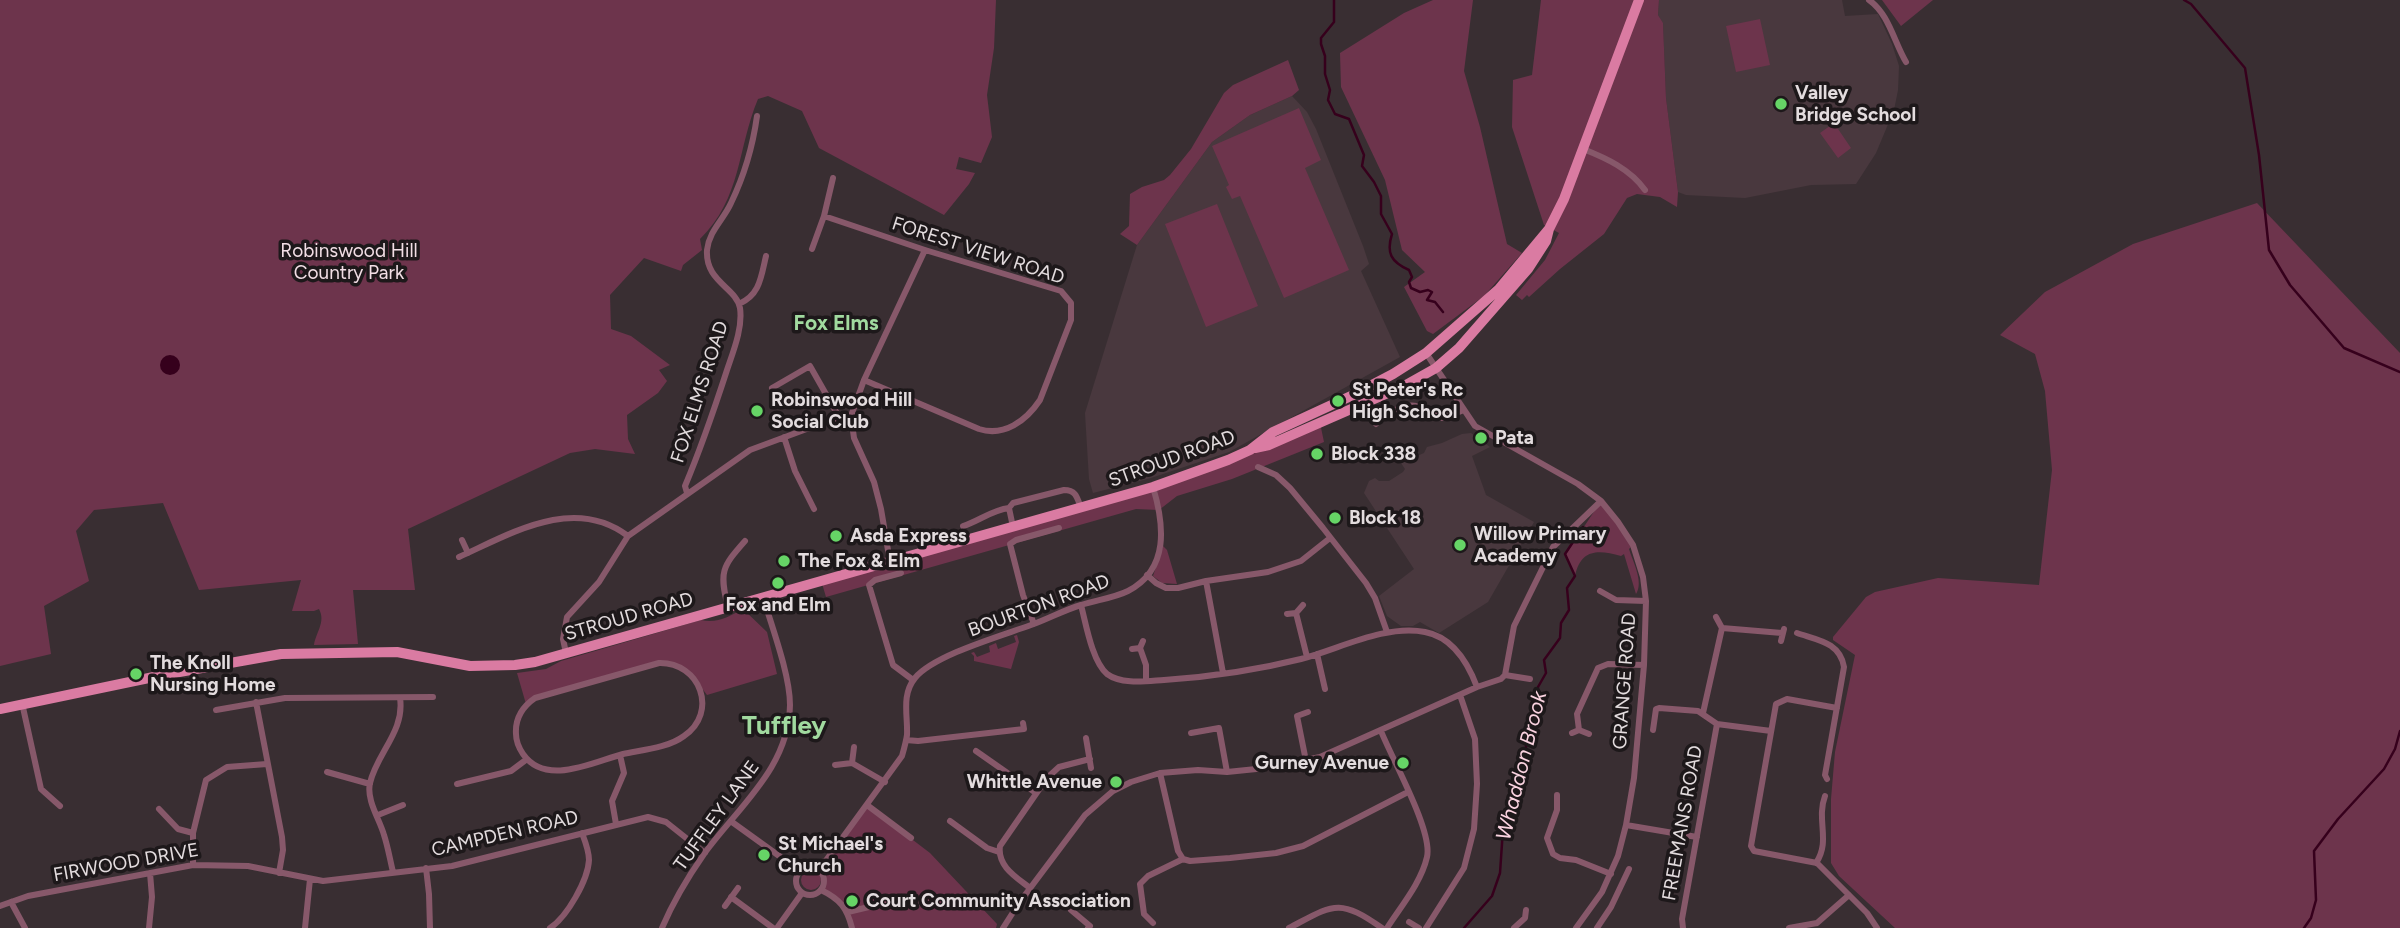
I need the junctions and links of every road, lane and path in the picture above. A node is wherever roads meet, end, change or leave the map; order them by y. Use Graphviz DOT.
graph roads {
  1 [pos="1639,0"];
  2 [pos="1869,0"];
  3 [pos="1906,62"];
  4 [pos="757,116"];
  5 [pos="1583,149"];
  6 [pos="833,178"];
  7 [pos="1645,190"];
  8 [pos="824,216"];
  9 [pos="812,249"];
  10 [pos="925,250"];
  11 [pos="766,257"];
  12 [pos="1502,293"];
  13 [pos="739,304"];
  14 [pos="1426,353"];
  15 [pos="1436,368"];
  16 [pos="864,380"];
  17 [pos="772,388"];
  18 [pos="1463,410"];
  19 [pos="851,416"];
  20 [pos="839,417"];
  21 [pos="1376,424"];
  22 [pos="784,437"];
  23 [pos="1250,450"];
  24 [pos="1258,467"];
  25 [pos="1153,487"];
  26 [pos="687,493"];
  27 [pos="1601,501"];
  28 [pos="1009,508"];
  29 [pos="1081,508"];
  30 [pos="814,509"];
  31 [pos="962,526"];
  32 [pos="1013,527"];
  33 [pos="1059,528"];
  34 [pos="628,536"];
  35 [pos="1330,538"];
  36 [pos="462,540"];
  37 [pos="741,542"];
  38 [pos="468,552"];
  39 [pos="458,557"];
  40 [pos="890,562"];
  41 [pos="901,573"];
  42 [pos="1147,575"];
  43 [pos="1206,580"];
  44 [pos="1609,586"];
  45 [pos="1600,591"];
  46 [pos="1608,594"];
  47 [pos="763,597"];
  48 [pos="1646,600"];
  49 [pos="1081,605"];
  50 [pos="1303,605"];
  51 [pos="728,607"];
  52 [pos="1296,613"];
  53 [pos="1287,614"];
  54 [pos="1716,617"];
  55 [pos="1034,624"];
  56 [pos="1723,628"];
  57 [pos="1387,632"];
  58 [pos="1797,633"];
  59 [pos="1782,634"];
  60 [pos="1138,646"];
  61 [pos="566,653"];
  62 [pos="1317,654"];
  63 [pos="1307,657"];
  64 [pos="1644,665"];
  65 [pos="1223,673"];
  66 [pos="1505,675"];
  67 [pos="1530,679"];
  68 [pos="913,680"];
  69 [pos="1146,681"];
  70 [pos="1477,687"];
  71 [pos="1325,689"];
  72 [pos="1460,695"];
  73 [pos="433,697"];
  74 [pos="400,698"];
  75 [pos="256,702"];
  76 [pos="22,703"];
  77 [pos="228,708"];
  78 [pos="1837,708"];
  79 [pos="0,709"];
  80 [pos="216,710"];
  81 [pos="1308,712"];
  82 [pos="1703,713"];
  83 [pos="230,719"];
  84 [pos="1023,723"];
  85 [pos="1717,724"];
  86 [pos="1579,730"];
  87 [pos="1653,730"];
  88 [pos="1381,731"];
  89 [pos="1771,731"];
  90 [pos="1191,733"];
  91 [pos="1572,733"];
  92 [pos="1589,734"];
  93 [pos="1086,738"];
  94 [pos="906,740"];
  95 [pos="854,747"];
  96 [pos="976,751"];
  97 [pos="620,755"];
  98 [pos="1090,759"];
  99 [pos="527,760"];
  100 [pos="1306,761"];
  101 [pos="852,763"];
  102 [pos="267,764"];
  103 [pos="835,765"];
  104 [pos="1091,768"];
  105 [pos="327,772"];
  106 [pos="1227,772"];
  107 [pos="1160,773"];
  108 [pos="1827,779"];
  109 [pos="885,782"];
  110 [pos="370,784"];
  111 [pos="457,784"];
  112 [pos="1408,792"];
  113 [pos="1036,793"];
  114 [pos="59,794"];
  115 [pos="1557,795"];
  116 [pos="1825,796"];
  117 [pos="54,801"];
  118 [pos="403,805"];
  119 [pos="867,805"];
  120 [pos="60,806"];
  121 [pos="162,810"];
  122 [pos="378,815"];
  123 [pos="950,821"];
  124 [pos="732,822"];
  125 [pos="616,824"];
  126 [pos="1626,825"];
  127 [pos="958,827"];
  128 [pos="194,833"];
  129 [pos="582,833"];
  130 [pos="951,835"];
  131 [pos="1696,837"];
  132 [pos="911,838"];
  133 [pos="999,852"];
  134 [pos="705,853"];
  135 [pos="1183,859"];
  136 [pos="1816,863"];
  137 [pos="193,864"];
  138 [pos="426,868"];
  139 [pos="1629,869"];
  140 [pos="819,870"];
  141 [pos="800,871"];
  142 [pos="393,872"];
  143 [pos="150,873"];
  144 [pos="279,873"];
  145 [pos="1611,874"];
  146 [pos="301,877"];
  147 [pos="310,879"];
  148 [pos="738,888"];
  149 [pos="1030,888"];
  150 [pos="821,890"];
  151 [pos="802,892"];
  152 [pos="1849,895"];
  153 [pos="731,897"];
  154 [pos="11,902"];
  155 [pos="930,903"];
  156 [pos="0,906"];
  157 [pos="725,906"];
  158 [pos="1071,910"];
  159 [pos="848,912"];
  160 [pos="1527,916"];
  161 [pos="1409,922"];
  162 [pos="1153,923"];
  163 [pos="1818,926"];
  164 [pos="24,928"];
  165 [pos="149,928"];
  166 [pos="304,928"];
  167 [pos="430,928"];
  168 [pos="550,928"];
  169 [pos="662,928"];
  170 [pos="775,928"];
  171 [pos="852,928"];
  172 [pos="1003,928"];
  173 [pos="1088,928"];
  174 [pos="1289,928"];
  175 [pos="1384,928"];
  176 [pos="1419,928"];
  177 [pos="1426,928"];
  178 [pos="1514,928"];
  179 [pos="1576,928"];
  180 [pos="1597,928"];
  181 [pos="1683,928"];
  182 [pos="1789,928"];
  183 [pos="1877,928"];
  1 -- 5 [label="main road, STROUD ROAD"];
  2 -- 3 [label="street"];
  4 -- 13 [label="street, FOX ELMS ROAD"];
  5 -- 7 [label="street"];
  5 -- 12 [label="main road, STROUD ROAD"];
  6 -- 8 [label="street"];
  8 -- 9 [label="street"];
  8 -- 10 [label="street, FOREST VIEW ROAD"];
  10 -- 16 [label="street"];
  10 -- 16 [label="street, FOREST VIEW ROAD"];
  11 -- 13 [label="street"];
  12 -- 14 [label="main road, STROUD ROAD"];
  12 -- 15 [label="main road, STROUD ROAD"];
  13 -- 26 [label="street, FOX ELMS ROAD"];
  14 -- 15 [label="street, GRANGE ROAD"];
  14 -- 23 [label="main road, STROUD ROAD"];
  15 -- 18 [label="street, GRANGE ROAD"];
  15 -- 23 [label="main road, STROUD ROAD"];
  16 -- 19 [label="street"];
  17 -- 20 [label="street"];
  18 -- 21 [label="street"];
  18 -- 27 [label="street, GRANGE ROAD"];
  19 -- 20 [label="street, FOX ELMS ROAD"];
  19 -- 40 [label="street"];
  20 -- 22 [label="street, FOX ELMS ROAD"];
  22 -- 26 [label="street, FOX ELMS ROAD"];
  22 -- 30 [label="street"];
  23 -- 25 [label="main road, STROUD ROAD"];
  24 -- 35 [label="street"];
  25 -- 29 [label="main road, STROUD ROAD"];
  25 -- 42 [label="street"];
  26 -- 34 [label="street, FOX ELMS ROAD"];
  27 -- 48 [label="street, GRANGE ROAD"];
  27 -- 66 [label="street"];
  28 -- 29 [label="street"];
  28 -- 31 [label="street"];
  28 -- 32 [label="street"];
  29 -- 32 [label="main road, STROUD ROAD"];
  32 -- 40 [label="main road, STROUD ROAD"];
  33 -- 55 [label="street"];
  34 -- 38 [label="street"];
  34 -- 61 [label="street, FOX ELMS ROAD"];
  35 -- 43 [label="street"];
  35 -- 57 [label="street"];
  36 -- 38 [label="street"];
  37 -- 51 [label="street"];
  38 -- 39 [label="street"];
  40 -- 47 [label="main road, STROUD ROAD"];
  41 -- 68 [label="street"];
  42 -- 43 [label="street"];
  42 -- 49 [label="street, BOURTON ROAD"];
  43 -- 65 [label="street"];
  44 -- 46 [label="street"];
  45 -- 46 [label="street"];
  46 -- 48 [label="street"];
  47 -- 51 [label="main road, STROUD ROAD"];
  47 -- 124 [label="street, TUFFLEY LANE"];
  48 -- 64 [label="street, GRANGE ROAD"];
  49 -- 55 [label="street, BOURTON ROAD"];
  49 -- 69 [label="street"];
  50 -- 52 [label="street"];
  51 -- 61 [label="main road, STROUD ROAD"];
  52 -- 53 [label="street"];
  52 -- 63 [label="street"];
  54 -- 56 [label="street"];
  55 -- 68 [label="street, BOURTON ROAD"];
  56 -- 59 [label="street"];
  56 -- 82 [label="street"];
  57 -- 62 [label="street"];
  57 -- 70 [label="street"];
  58 -- 78 [label="street"];
  60 -- 69 [label="street"];
  61 -- 76 [label="main road, STROUD ROAD"];
  62 -- 63 [label="street"];
  62 -- 71 [label="street"];
  63 -- 65 [label="street"];
  64 -- 86 [label="street"];
  64 -- 126 [label="street, GRANGE ROAD"];
  65 -- 69 [label="street"];
  66 -- 67 [label="street"];
  66 -- 70 [label="street"];
  68 -- 94 [label="street"];
  70 -- 72 [label="street"];
  72 -- 88 [label="street"];
  72 -- 177 [label="street"];
  73 -- 74 [label="street"];
  74 -- 75 [label="street"];
  74 -- 110 [label="street"];
  75 -- 77 [label="street"];
  75 -- 102 [label="street"];
  76 -- 79 [label="main road, STROUD ROAD"];
  76 -- 117 [label="street"];
  77 -- 80 [label="street"];
  77 -- 83 [label="street"];
  78 -- 89 [label="street"];
  78 -- 108 [label="street"];
  81 -- 100 [label="street"];
  82 -- 85 [label="street"];
  82 -- 87 [label="street"];
  84 -- 94 [label="street"];
  85 -- 89 [label="street"];
  85 -- 131 [label="street, FREEMANS ROAD"];
  86 -- 91 [label="street"];
  86 -- 92 [label="street"];
  88 -- 100 [label="street"];
  88 -- 112 [label="street"];
  89 -- 136 [label="street"];
  90 -- 106 [label="street"];
  93 -- 98 [label="street"];
  94 -- 109 [label="street"];
  95 -- 101 [label="street"];
  96 -- 113 [label="street"];
  97 -- 99 [label="street"];
  97 -- 99 [label="street"];
  97 -- 125 [label="street"];
  98 -- 104 [label="street"];
  98 -- 113 [label="street"];
  99 -- 111 [label="street"];
  100 -- 106 [label="street"];
  101 -- 103 [label="street"];
  101 -- 109 [label="street"];
  102 -- 128 [label="street"];
  102 -- 144 [label="street"];
  105 -- 110 [label="street"];
  106 -- 107 [label="street"];
  107 -- 135 [label="street"];
  107 -- 149 [label="street"];
  109 -- 119 [label="street"];
  110 -- 122 [label="street"];
  112 -- 135 [label="street"];
  112 -- 175 [label="street"];
  113 -- 133 [label="street"];
  114 -- 117 [label="street"];
  115 -- 145 [label="street"];
  116 -- 136 [label="street"];
  117 -- 120 [label="street"];
  118 -- 122 [label="street"];
  119 -- 132 [label="street"];
  119 -- 140 [label="street"];
  121 -- 128 [label="street"];
  122 -- 142 [label="street"];
  123 -- 127 [label="street"];
  124 -- 134 [label="street, TUFFLEY LANE"];
  124 -- 141 [label="street"];
  125 -- 129 [label="street, CAMPDEN ROAD"];
  125 -- 134 [label="street, CAMPDEN ROAD"];
  126 -- 131 [label="street"];
  126 -- 145 [label="street, GRANGE ROAD"];
  127 -- 130 [label="street"];
  127 -- 133 [label="street"];
  128 -- 137 [label="street"];
  129 -- 138 [label="street, CAMPDEN ROAD"];
  129 -- 168 [label="street"];
  131 -- 181 [label="street, FREEMANS ROAD"];
  133 -- 149 [label="street"];
  134 -- 169 [label="street, TUFFLEY LANE"];
  135 -- 162 [label="street"];
  136 -- 152 [label="street"];
  137 -- 143 [label="street, FIRWOOD DRIVE"];
  137 -- 144 [label="street, FIRWOOD DRIVE"];
  138 -- 142 [label="street, CAMPDEN ROAD"];
  138 -- 167 [label="street"];
  139 -- 180 [label="street"];
  140 -- 141 [label="street"];
  140 -- 150 [label="street"];
  141 -- 151 [label="street"];
  142 -- 147 [label="street, CAMPDEN ROAD"];
  143 -- 154 [label="street, FIRWOOD DRIVE"];
  143 -- 165 [label="street"];
  144 -- 146 [label="street, FIRWOOD DRIVE"];
  145 -- 179 [label="street, GRANGE ROAD"];
  146 -- 147 [label="street, CAMPDEN ROAD"];
  147 -- 166 [label="street"];
  148 -- 153 [label="street"];
  149 -- 172 [label="street"];
  150 -- 151 [label="street"];
  150 -- 159 [label="street"];
  151 -- 170 [label="street"];
  152 -- 163 [label="street"];
  152 -- 183 [label="street"];
  153 -- 157 [label="street"];
  153 -- 170 [label="street"];
  154 -- 156 [label="street, FIRWOOD DRIVE"];
  154 -- 164 [label="street"];
  155 -- 159 [label="street"];
  158 -- 173 [label="street"];
  159 -- 171 [label="street"];
  160 -- 178 [label="street"];
  161 -- 176 [label="street"];
  163 -- 182 [label="street"];
  174 -- 175 [label="street"];
}
